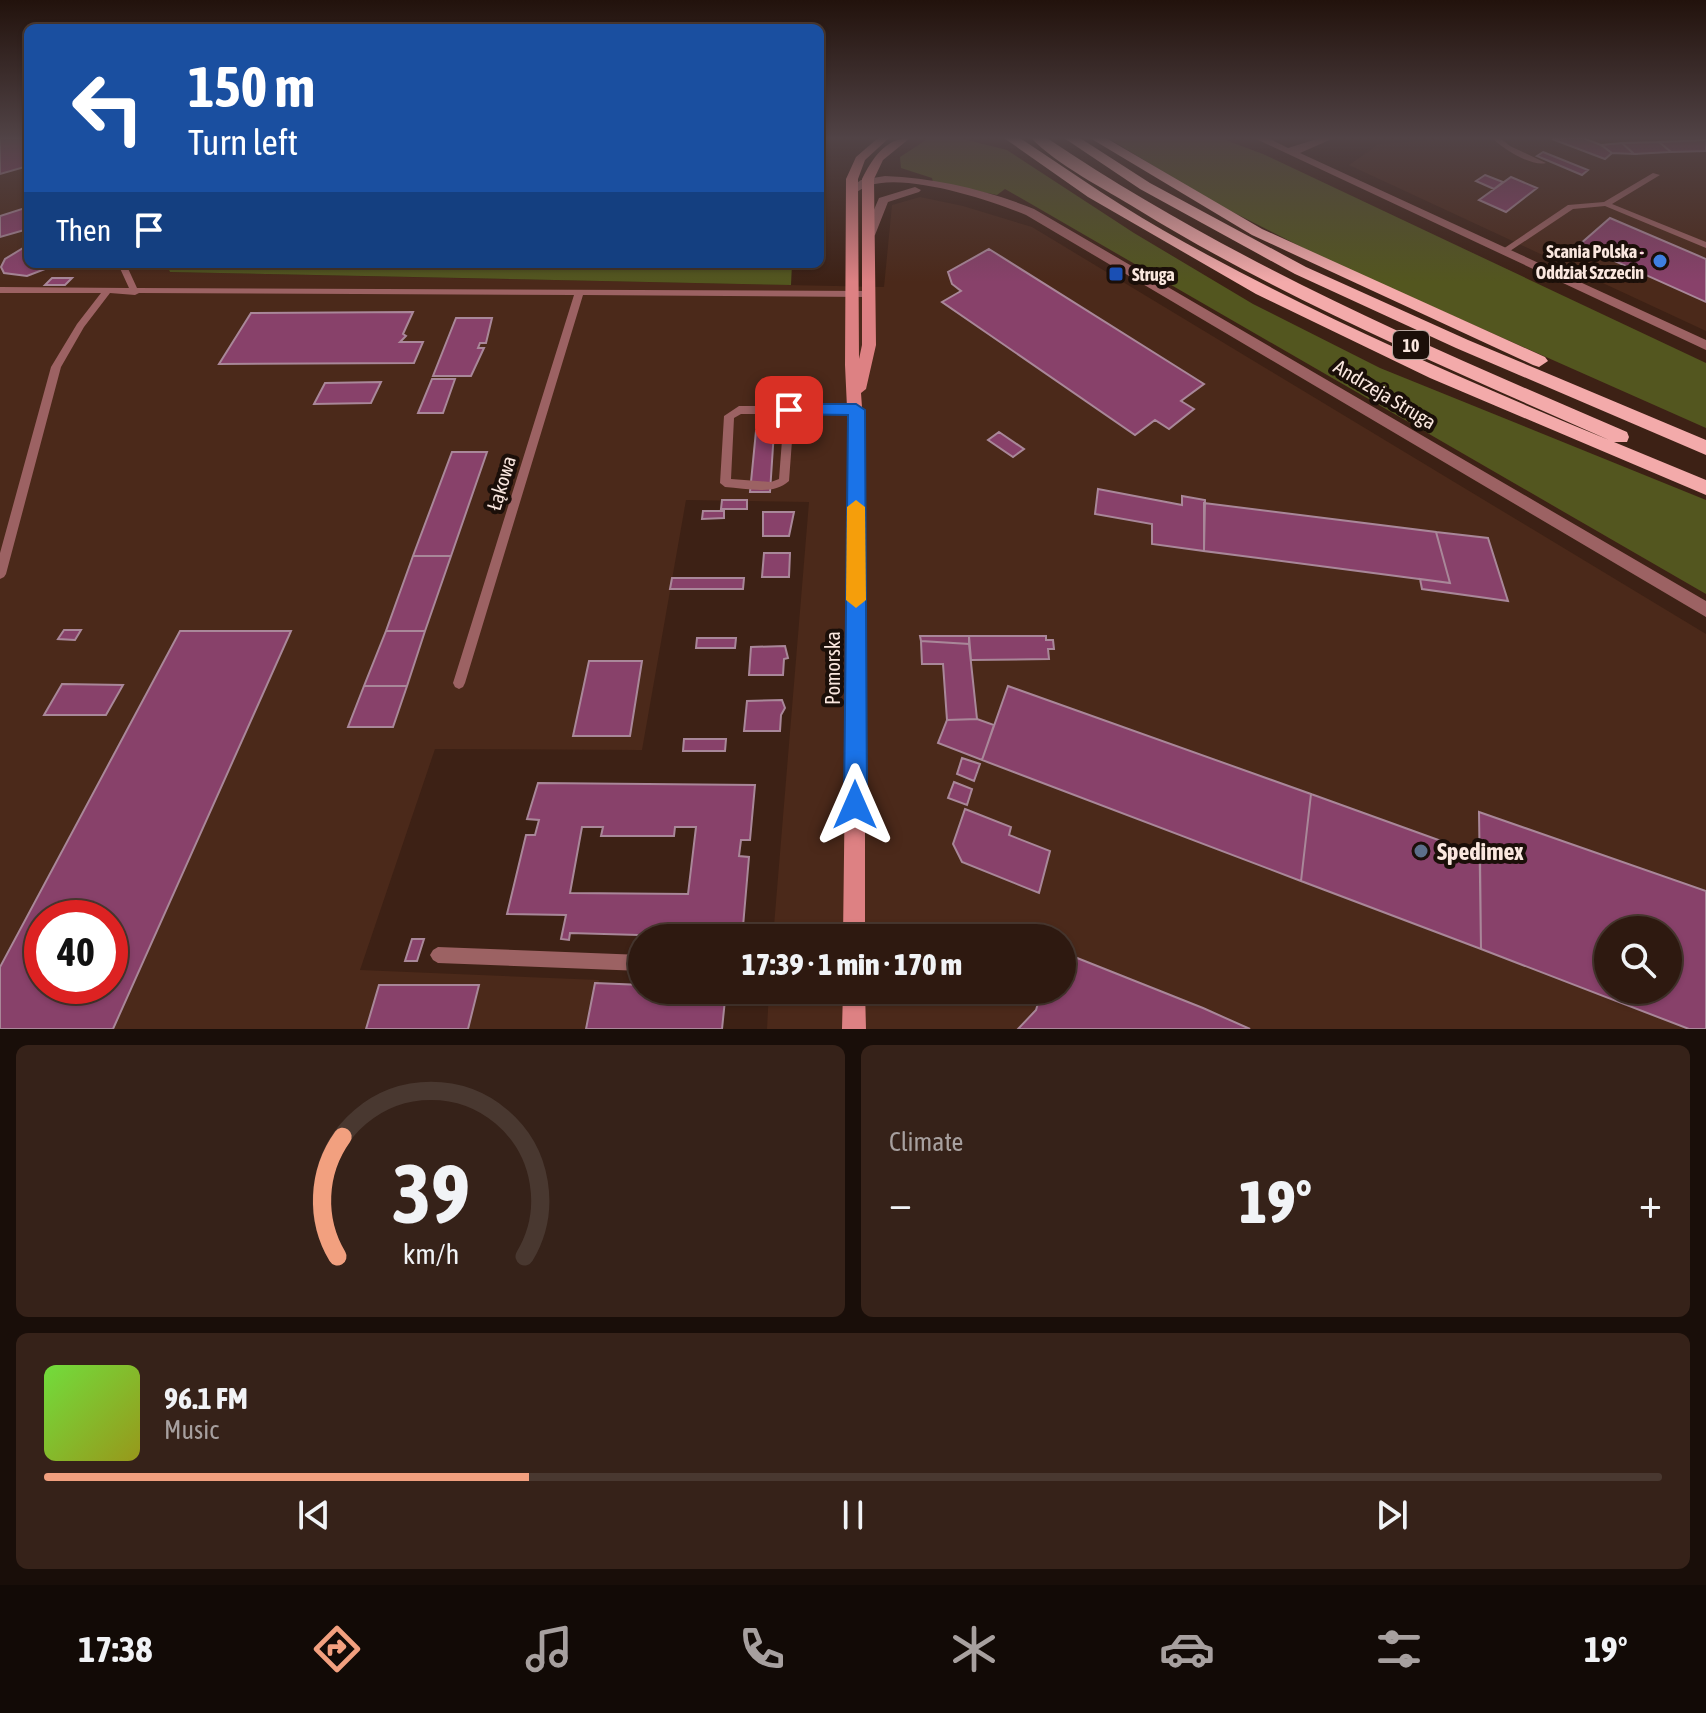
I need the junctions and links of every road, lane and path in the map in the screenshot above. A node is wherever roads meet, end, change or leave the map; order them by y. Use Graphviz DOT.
graph roads {
  1 [pos="862,186"];
  2 [pos="862,186"];
  3 [pos="912,186"];
  4 [pos="1080,186"];
  5 [pos="1109,186"];
  6 [pos="1144,186"];
  7 [pos="1179,186"];
  8 [pos="1366,186"];
  9 [pos="1369,186"];
  10 [pos="1637,186"];
  11 [pos="1378,192"];
  12 [pos="1606,204"];
  13 [pos="867,240"];
  14 [pos="1706,245"];
  15 [pos="1504,251"];
  16 [pos="124,268"];
  17 [pos="0,290"];
  18 [pos="107,291"];
  19 [pos="135,292"];
  20 [pos="575,294"];
  21 [pos="852,294"];
  22 [pos="868,294"];
  23 [pos="1706,345"];
  24 [pos="856,404"];
  25 [pos="789,410"];
  26 [pos="1706,439"];
  27 [pos="1706,448"];
  28 [pos="1706,475"];
  29 [pos="1706,488"];
  30 [pos="0,574"];
  31 [pos="1706,610"];
  32 [pos="459,683"];
  33 [pos="854,924"];
  34 [pos="438,955"];
  35 [pos="628,962"];
  36 [pos="854,1004"];
  37 [pos="854,1029"];
  1 -- 13 [label="street, Pomorska"];
  2 -- 21 [label="street, Pomorska"];
  3 -- 13 [label="street, Pomorska"];
  3 -- 31 [label="street, Andrzeja Struga"];
  4 -- 29 [label="main road"];
  5 -- 28 [label="main road, 10"];
  6 -- 27 [label="main road, 10"];
  7 -- 26 [label="main road"];
  8 -- 11 [label="street"];
  9 -- 11 [label="street"];
  10 -- 12 [label="lane"];
  11 -- 15 [label="street"];
  12 -- 14 [label="lane"];
  12 -- 15 [label="lane"];
  13 -- 22 [label="street, Pomorska"];
  15 -- 23 [label="street"];
  16 -- 19 [label="lane"];
  17 -- 18 [label="lane"];
  18 -- 19 [label="lane"];
  18 -- 30 [label="lane"];
  19 -- 20 [label="lane"];
  20 -- 21 [label="lane"];
  20 -- 32 [label="lane, Łąkowa"];
  21 -- 22 [label="lane"];
  21 -- 24 [label="street, Pomorska"];
  22 -- 24 [label="street, Pomorska"];
  24 -- 25 [label="lane"];
  24 -- 33 [label="street, Pomorska"];
  25 -- 25 [label="lane"];
  34 -- 35 [label="lane"];
  36 -- 37 [label="street"];
}
